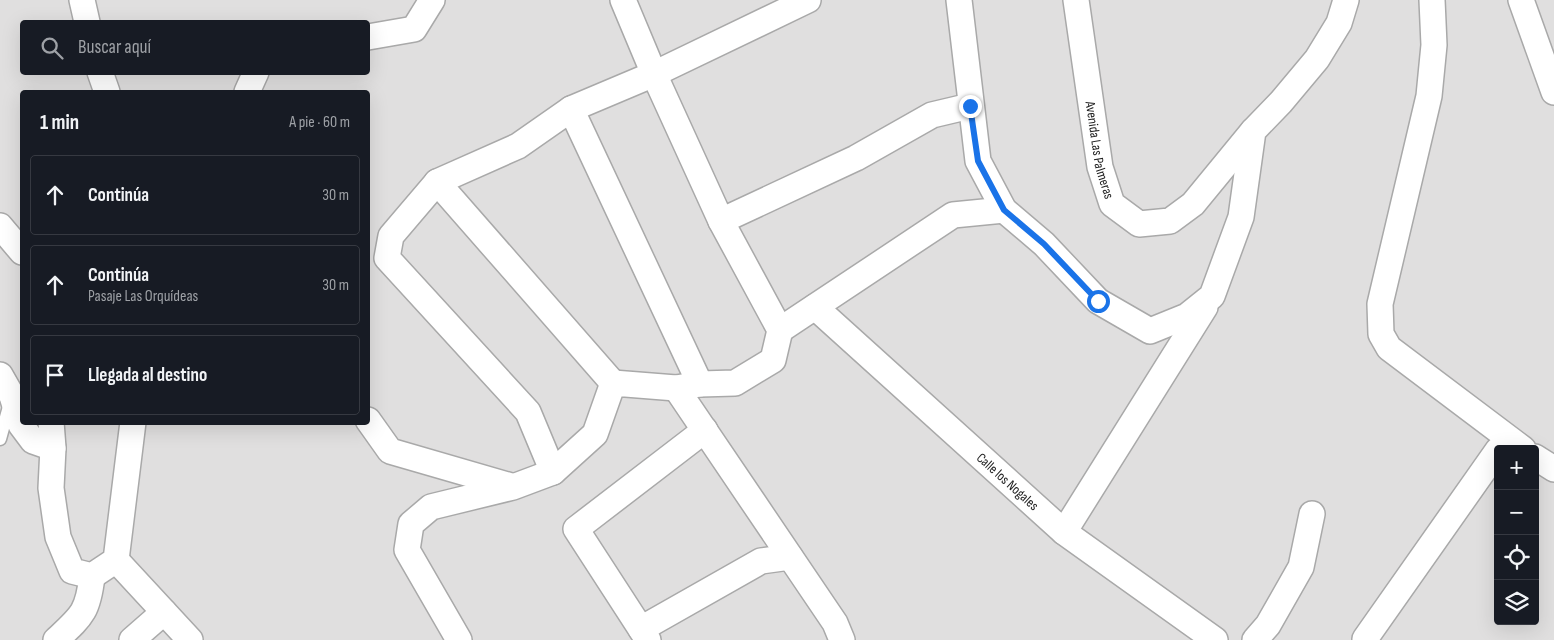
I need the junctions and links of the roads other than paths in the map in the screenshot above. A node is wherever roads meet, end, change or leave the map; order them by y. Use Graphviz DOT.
graph roads {
  1 [pos="82,0"];
  2 [pos="432,0"];
  3 [pos="623,0"];
  4 [pos="808,0"];
  5 [pos="959,0"];
  6 [pos="1076,0"];
  7 [pos="1346,0"];
  8 [pos="1432,0"];
  9 [pos="1521,0"];
  10 [pos="86,20"];
  11 [pos="370,37"];
  12 [pos="654,74"];
  13 [pos="101,75"];
  14 [pos="255,75"];
  15 [pos="106,90"];
  16 [pos="248,90"];
  17 [pos="1554,92"];
  18 [pos="970,106"];
  19 [pos="571,109"];
  20 [pos="1253,130"];
  21 [pos="437,182"];
  22 [pos="1004,210"];
  23 [pos="721,220"];
  24 [pos="0,226"];
  25 [pos="20,250"];
  26 [pos="1212,296"];
  27 [pos="815,307"];
  28 [pos="780,330"];
  29 [pos="0,374"];
  30 [pos="613,383"];
  31 [pos="688,386"];
  32 [pos="12,396"];
  33 [pos="20,422"];
  34 [pos="370,423"];
  35 [pos="21,425"];
  36 [pos="51,425"];
  37 [pos="133,425"];
  38 [pos="705,430"];
  39 [pos="0,439"];
  40 [pos="1506,445"];
  41 [pos="53,448"];
  42 [pos="1539,460"];
  43 [pos="1494,464"];
  44 [pos="1554,469"];
  45 [pos="553,472"];
  46 [pos="513,487"];
  47 [pos="1312,514"];
  48 [pos="1064,532"];
  49 [pos="790,557"];
  50 [pos="116,560"];
  51 [pos="92,576"];
  52 [pos="164,612"];
  53 [pos="644,634"];
  54 [pos="1365,639"];
  55 [pos="56,640"];
  56 [pos="132,640"];
  57 [pos="190,640"];
  58 [pos="459,640"];
  59 [pos="842,640"];
  60 [pos="1215,640"];
  61 [pos="1255,640"];
  1 -- 10 [label="street"];
  2 -- 11 [label="street"];
  3 -- 12 [label="street"];
  4 -- 12 [label="street"];
  5 -- 18 [label="street"];
  6 -- 20 [label="street, Avenida Las Palmeras"];
  7 -- 20 [label="street, Avenida Las Palmeras"];
  8 -- 40 [label="street"];
  9 -- 17 [label="street"];
  12 -- 19 [label="street"];
  12 -- 23 [label="street"];
  13 -- 15 [label="street"];
  14 -- 16 [label="street"];
  18 -- 22 [label="street"];
  18 -- 23 [label="street"];
  19 -- 21 [label="street"];
  19 -- 31 [label="street"];
  20 -- 26 [label="street"];
  21 -- 30 [label="street"];
  21 -- 45 [label="street"];
  22 -- 26 [label="street"];
  22 -- 27 [label="street"];
  23 -- 28 [label="street"];
  24 -- 25 [label="street"];
  26 -- 48 [label="street"];
  27 -- 28 [label="street"];
  27 -- 48 [label="street, Calle los Nogales"];
  28 -- 31 [label="street"];
  29 -- 32 [label="street"];
  30 -- 31 [label="street"];
  30 -- 45 [label="street"];
  31 -- 38 [label="street"];
  32 -- 33 [label="street"];
  32 -- 39 [label="lane"];
  34 -- 46 [label="street"];
  35 -- 41 [label="street"];
  36 -- 41 [label="street"];
  37 -- 50 [label="street"];
  38 -- 49 [label="street"];
  38 -- 53 [label="street"];
  41 -- 51 [label="street"];
  42 -- 44 [label="street"];
  43 -- 54 [label="street"];
  45 -- 46 [label="street"];
  46 -- 58 [label="street"];
  47 -- 61 [label="street"];
  48 -- 60 [label="street, Calle los Nogales"];
  49 -- 53 [label="street"];
  49 -- 59 [label="street"];
  50 -- 51 [label="street"];
  50 -- 52 [label="street"];
  51 -- 55 [label="street"];
  52 -- 56 [label="street"];
  52 -- 57 [label="street"];
}
